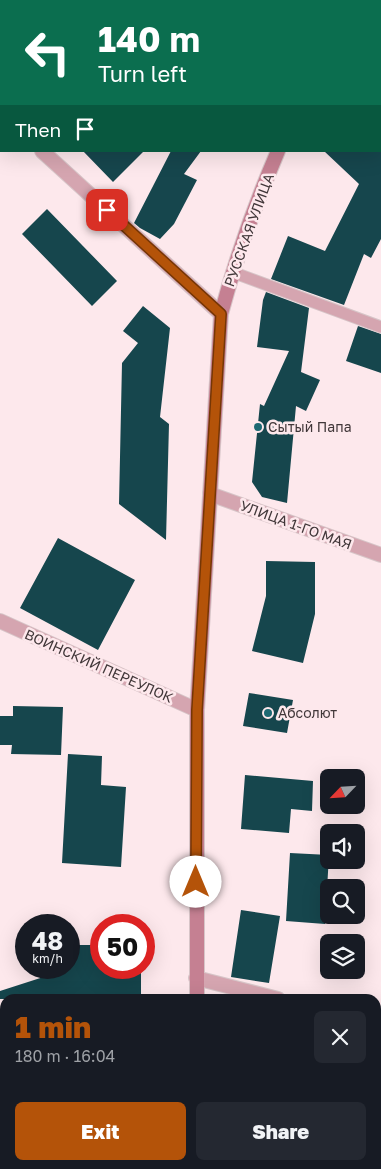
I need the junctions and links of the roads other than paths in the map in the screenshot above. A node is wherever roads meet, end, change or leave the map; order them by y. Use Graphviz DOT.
graph roads {
  1 [pos="43,152"];
  2 [pos="278,152"];
  3 [pos="232,272"];
  4 [pos="221,314"];
  5 [pos="381,327"];
  6 [pos="210,494"];
  7 [pos="381,556"];
  8 [pos="0,621"];
  9 [pos="197,710"];
  10 [pos="196,978"];
  11 [pos="196,994"];
  12 [pos="258,994"];
  1 -- 4 [label="street"];
  2 -- 3 [label="main road, РУССКАЯ УЛИЦА"];
  3 -- 4 [label="main road, РУССКАЯ УЛИЦА"];
  3 -- 5 [label="lane"];
  4 -- 6 [label="main road, РУССКАЯ УЛИЦА"];
  6 -- 7 [label="street, УЛИЦА 1-ГО МАЯ"];
  6 -- 9 [label="main road, РУССКАЯ УЛИЦА"];
  8 -- 9 [label="street, ВОИНСКИЙ ПЕРЕУЛОК"];
  9 -- 10 [label="main road, РУССКАЯ УЛИЦА"];
  10 -- 11 [label="main road, РУССКАЯ УЛИЦА"];
  10 -- 12 [label="street"];
}
